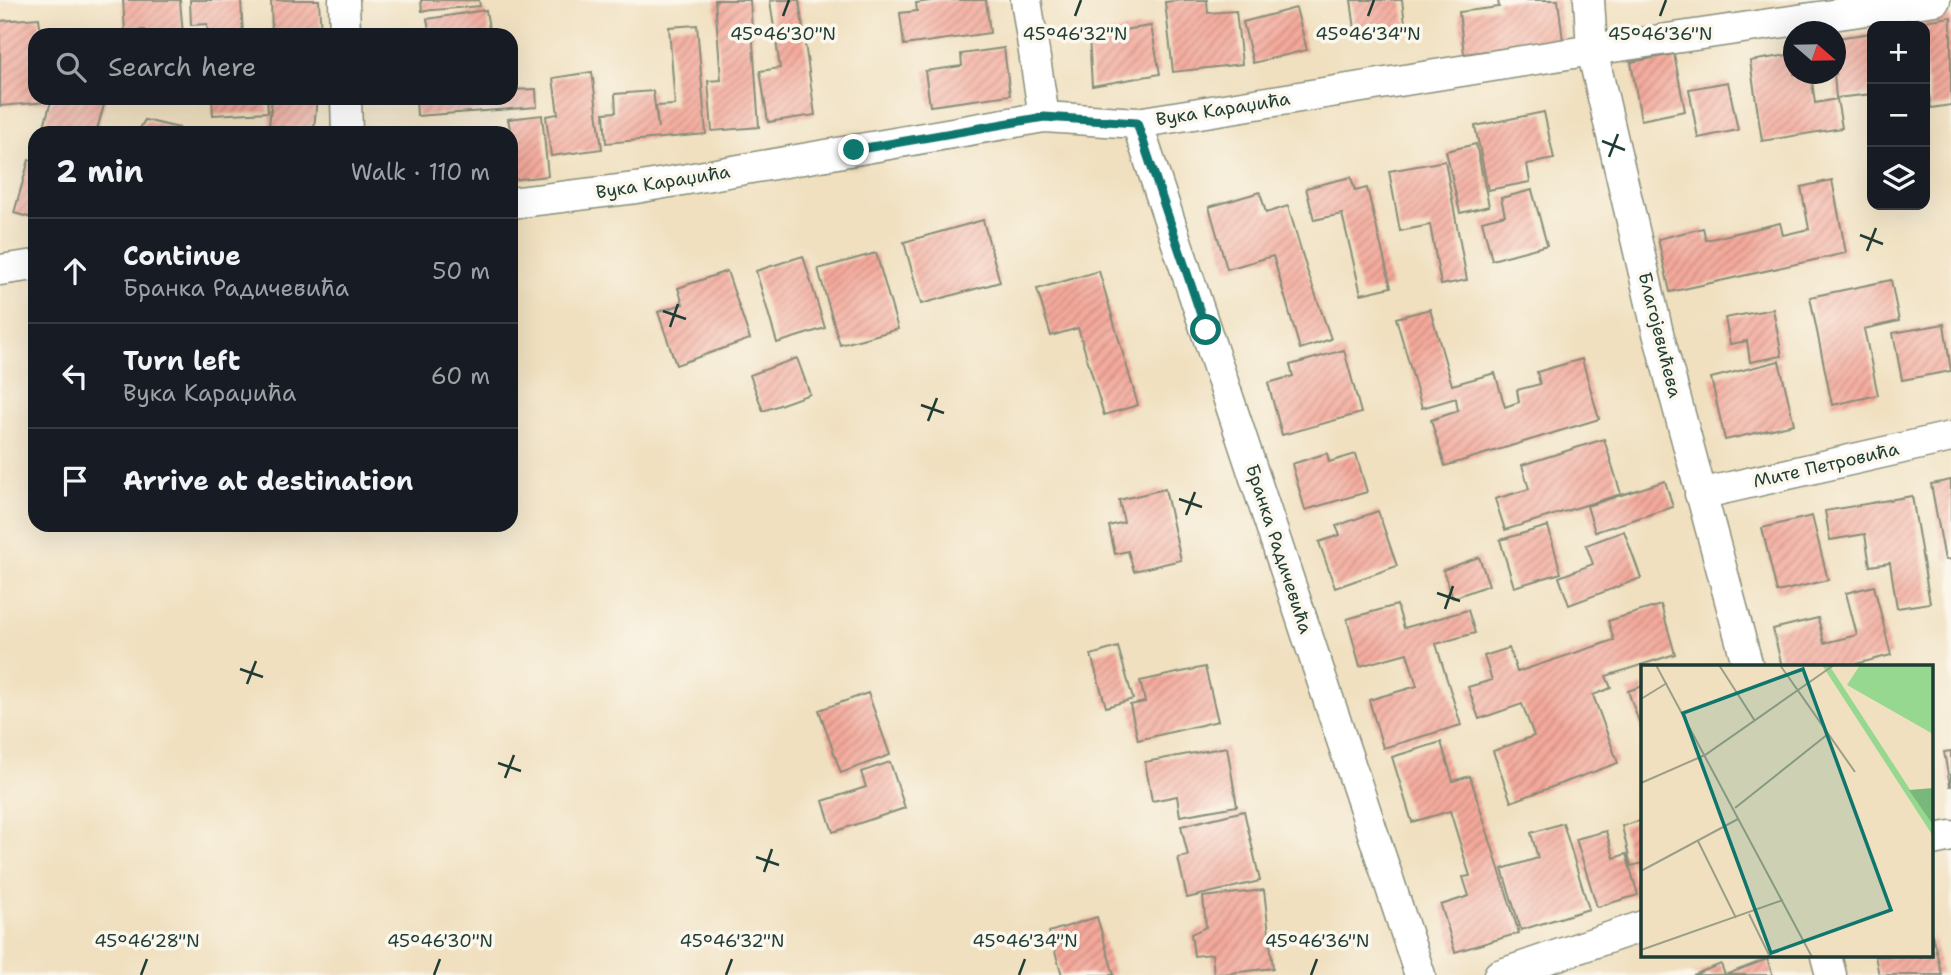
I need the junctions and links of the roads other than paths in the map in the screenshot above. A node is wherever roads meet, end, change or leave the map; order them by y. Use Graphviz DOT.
graph roads {
  1 [pos="344,0"];
  2 [pos="1026,0"];
  3 [pos="1589,0"];
  4 [pos="1935,0"];
  5 [pos="345,28"];
  6 [pos="1592,50"];
  7 [pos="346,105"];
  8 [pos="1044,117"];
  9 [pos="1137,123"];
  10 [pos="347,126"];
  11 [pos="518,202"];
  12 [pos="28,266"];
  13 [pos="0,270"];
  14 [pos="1951,437"];
  15 [pos="1700,494"];
  16 [pos="1747,665"];
  17 [pos="1641,927"];
  18 [pos="1827,958"];
  19 [pos="1420,975"];
  20 [pos="1500,975"];
  21 [pos="1831,975"];
  1 -- 5 [label="street"];
  2 -- 8 [label="street"];
  3 -- 6 [label="street, Благојевићева"];
  4 -- 6 [label="street, Вука Караџића"];
  6 -- 9 [label="street, Вука Караџића"];
  6 -- 15 [label="street, Благојевићева"];
  7 -- 10 [label="street"];
  8 -- 9 [label="street, Вука Караџића"];
  8 -- 11 [label="street, Вука Караџића"];
  9 -- 19 [label="street, Бранка Радичевића"];
  12 -- 13 [label="street"];
  14 -- 15 [label="street, Мите Петровића"];
  15 -- 16 [label="street, Благојевићева"];
  17 -- 20 [label="street"];
  18 -- 21 [label="street"];
}
